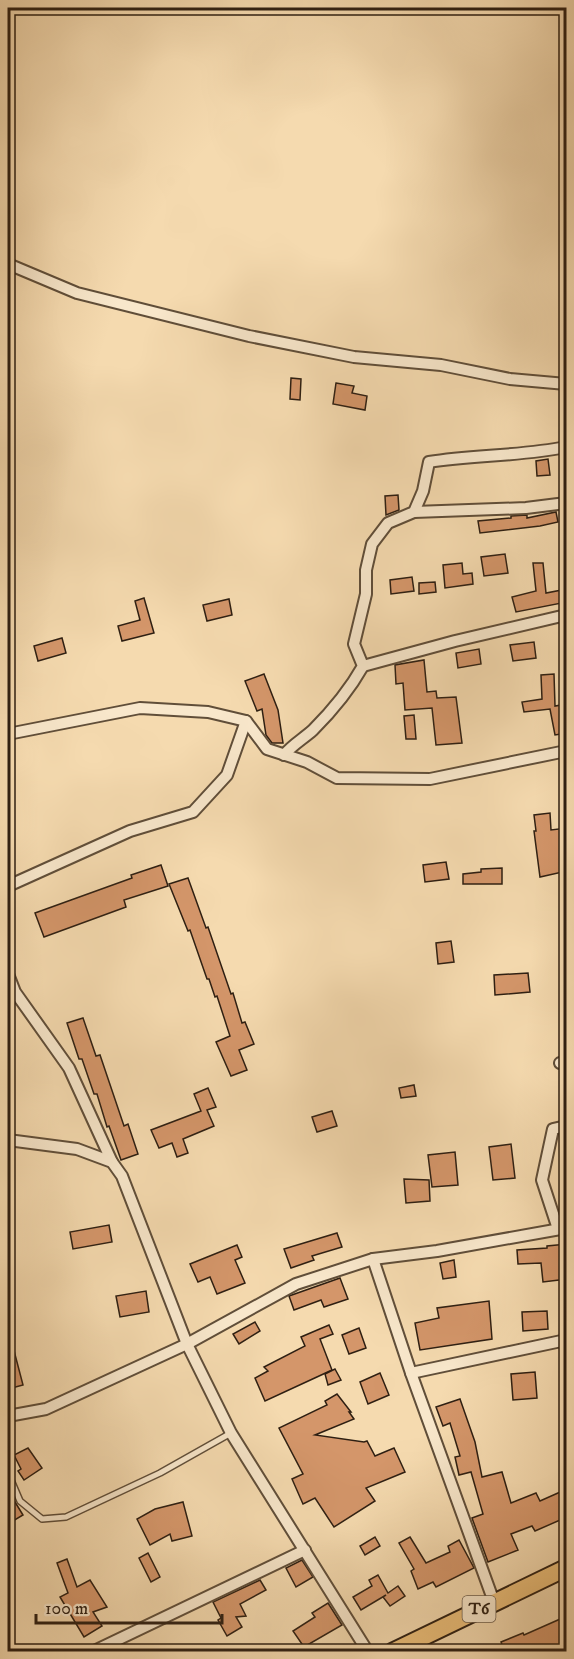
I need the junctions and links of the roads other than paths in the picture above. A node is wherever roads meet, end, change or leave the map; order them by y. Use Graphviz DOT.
graph roads {
  1 [pos="8,264"];
  2 [pos="567,384"];
  3 [pos="567,447"];
  4 [pos="567,503"];
  5 [pos="414,512"];
  6 [pos="567,615"];
  7 [pos="363,666"];
  8 [pos="246,721"];
  9 [pos="8,734"];
  10 [pos="567,752"];
  11 [pos="284,755"];
  12 [pos="8,886"];
  13 [pos="8,974"];
  14 [pos="567,1126"];
  15 [pos="8,1140"];
  16 [pos="112,1162"];
  17 [pos="562,1228"];
  18 [pos="373,1259"];
  19 [pos="567,1340"];
  20 [pos="187,1344"];
  21 [pos="411,1373"];
  22 [pos="8,1416"];
  23 [pos="231,1433"];
  24 [pos="8,1473"];
  25 [pos="305,1550"];
  26 [pos="567,1568"];
  27 [pos="494,1602"];
  28 [pos="92,1652"];
  29 [pos="368,1652"];
  30 [pos="392,1652"];
  1 -- 2 [label="street"];
  3 -- 5 [label="street"];
  4 -- 5 [label="street"];
  5 -- 7 [label="street"];
  6 -- 7 [label="street"];
  7 -- 11 [label="street"];
  8 -- 9 [label="street"];
  8 -- 11 [label="street"];
  8 -- 12 [label="street"];
  10 -- 11 [label="street"];
  13 -- 16 [label="street"];
  14 -- 17 [label="street"];
  15 -- 16 [label="street"];
  16 -- 20 [label="street"];
  17 -- 18 [label="street"];
  18 -- 20 [label="street"];
  18 -- 21 [label="street"];
  19 -- 21 [label="street"];
  20 -- 22 [label="street"];
  20 -- 23 [label="street"];
  21 -- 27 [label="street"];
  23 -- 24 [label="lane"];
  23 -- 25 [label="street"];
  25 -- 28 [label="street"];
  25 -- 29 [label="street"];
  26 -- 27 [label="highway, T6"];
  27 -- 30 [label="highway, T6"];
}
